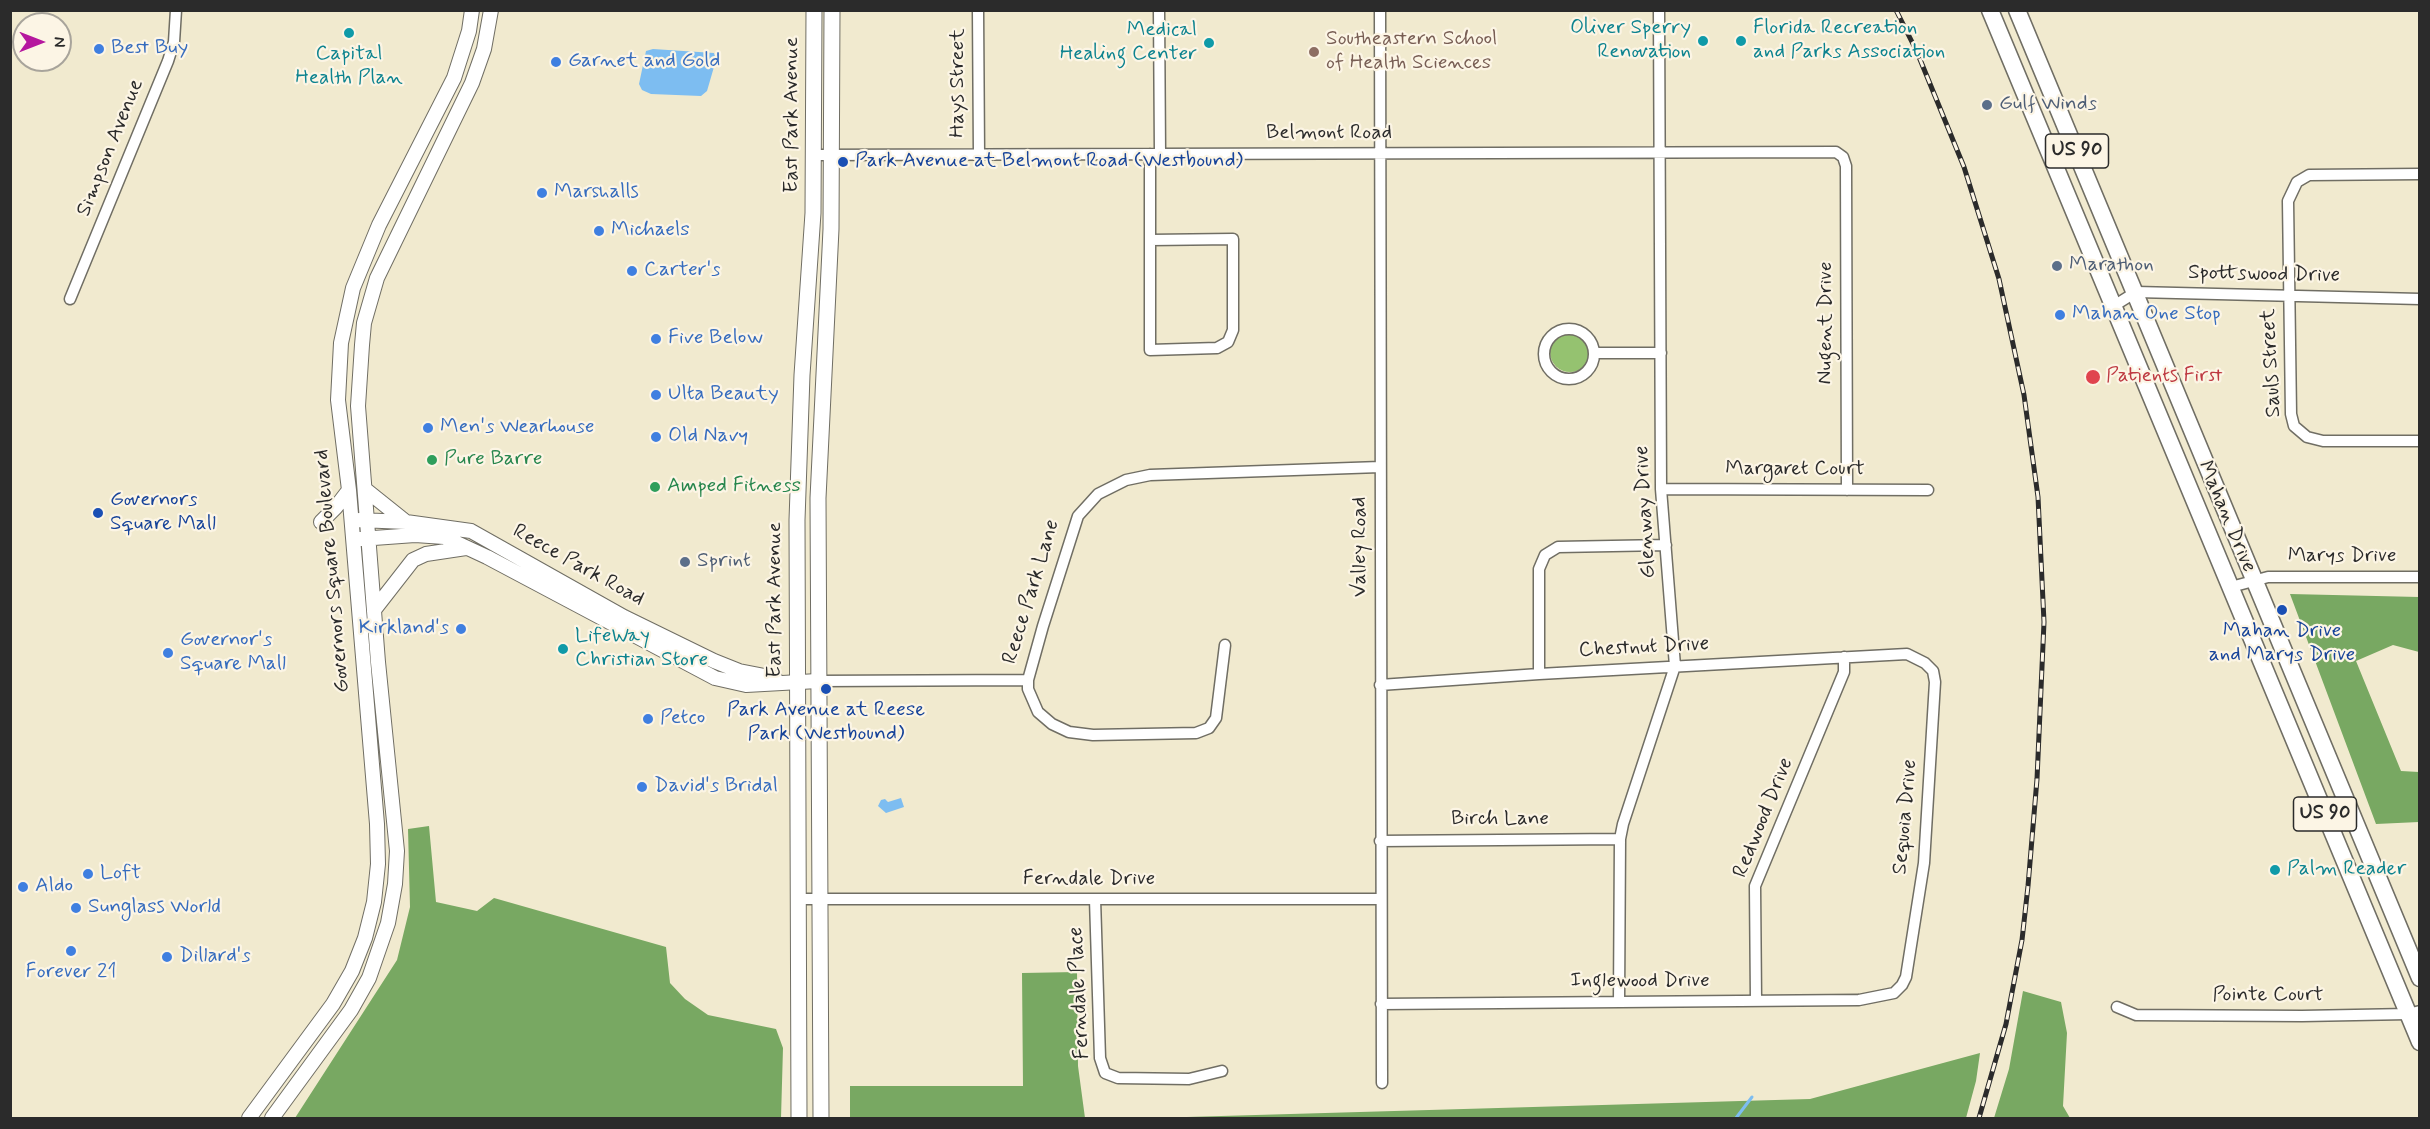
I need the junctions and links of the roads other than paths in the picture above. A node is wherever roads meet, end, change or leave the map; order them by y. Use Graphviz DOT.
graph roads {
  1 [pos="176,10"];
  2 [pos="472,10"];
  3 [pos="491,10"];
  4 [pos="814,10"];
  5 [pos="832,10"];
  6 [pos="978,10"];
  7 [pos="1159,10"];
  8 [pos="1380,10"];
  9 [pos="1659,10"];
  10 [pos="1990,10"];
  11 [pos="2017,10"];
  12 [pos="465,43"];
  13 [pos="484,48"];
  14 [pos="2067,127"];
  15 [pos="2042,133"];
  16 [pos="1380,153"];
  17 [pos="1660,153"];
  18 [pos="1155,154"];
  19 [pos="814,155"];
  20 [pos="832,155"];
  21 [pos="979,155"];
  22 [pos="1843,157"];
  23 [pos="2420,174"];
  24 [pos="402,181"];
  25 [pos="394,196"];
  26 [pos="416,198"];
  27 [pos="1150,240"];
  28 [pos="2136,292"];
  29 [pos="2288,295"];
  30 [pos="70,298"];
  31 [pos="2420,299"];
  32 [pos="2112,307"];
  33 [pos="1594,352"];
  34 [pos="1661,353"];
  35 [pos="339,378"];
  36 [pos="359,379"];
  37 [pos="2420,441"];
  38 [pos="1380,467"];
  39 [pos="1661,489"];
  40 [pos="349,490"];
  41 [pos="366,490"];
  42 [pos="1847,490"];
  43 [pos="1928,490"];
  44 [pos="351,520"];
  45 [pos="367,520"];
  46 [pos="321,522"];
  47 [pos="406,522"];
  48 [pos="368,538"];
  49 [pos="352,539"];
  50 [pos="1666,545"];
  51 [pos="470,548"];
  52 [pos="2420,577"];
  53 [pos="2254,580"];
  54 [pos="2231,587"];
  55 [pos="374,610"];
  56 [pos="1225,645"];
  57 [pos="1911,654"];
  58 [pos="1844,657"];
  59 [pos="1675,666"];
  60 [pos="1539,674"];
  61 [pos="1028,680"];
  62 [pos="818,681"];
  63 [pos="798,682"];
  64 [pos="1380,685"];
  65 [pos="395,823"];
  66 [pos="377,824"];
  67 [pos="1620,839"];
  68 [pos="1380,841"];
  69 [pos="2369,857"];
  70 [pos="2346,866"];
  71 [pos="798,899"];
  72 [pos="820,899"];
  73 [pos="1095,899"];
  74 [pos="1381,899"];
  75 [pos="2420,978"];
  76 [pos="1897,991"];
  77 [pos="1756,1001"];
  78 [pos="1619,1002"];
  79 [pos="1381,1004"];
  80 [pos="2117,1008"];
  81 [pos="2414,1012"];
  82 [pos="2420,1042"];
  83 [pos="1222,1071"];
  84 [pos="1382,1083"];
  85 [pos="249,1119"];
  86 [pos="272,1119"];
  87 [pos="799,1119"];
  88 [pos="820,1119"];
  1 -- 30 [label="street, Simpson Avenue"];
  2 -- 12 [label="street, Governors Square Boulevard"];
  3 -- 13 [label="street, Governors Square Boulevard"];
  4 -- 19 [label="main road, East Park Avenue"];
  5 -- 20 [label="main road, East Park Avenue"];
  6 -- 21 [label="street, Hays Street"];
  7 -- 18 [label="street"];
  8 -- 16 [label="street, Valley Road"];
  9 -- 17 [label="street, Glenway Drive"];
  10 -- 15 [label="main road, Mahan Drive / US 90"];
  11 -- 14 [label="main road, Mahan Drive / US 90"];
  12 -- 13 [label="street"];
  12 -- 24 [label="street, Governors Square Boulevard"];
  13 -- 26 [label="street, Governors Square Boulevard"];
  14 -- 15 [label="main road"];
  14 -- 28 [label="main road, Mahan Drive / US 90"];
  15 -- 32 [label="main road, Mahan Drive / US 90"];
  16 -- 17 [label="street, Belmont Road"];
  16 -- 18 [label="street, Belmont Road"];
  16 -- 38 [label="street, Valley Road"];
  17 -- 22 [label="street, Belmont Road"];
  17 -- 34 [label="street, Glenway Drive"];
  18 -- 21 [label="street, Belmont Road"];
  18 -- 27 [label="street"];
  19 -- 20 [label="street, Belmont Road"];
  19 -- 63 [label="main road, East Park Avenue"];
  20 -- 21 [label="street, Belmont Road"];
  20 -- 62 [label="main road, East Park Avenue"];
  22 -- 42 [label="street, Nugent Drive"];
  23 -- 29 [label="street, Sauls Street"];
  24 -- 25 [label="street, Governors Square Boulevard"];
  24 -- 26 [label="street"];
  25 -- 26 [label="street"];
  25 -- 35 [label="street, Governors Square Boulevard"];
  26 -- 36 [label="street, Governors Square Boulevard"];
  27 -- 27 [label="street"];
  28 -- 29 [label="street, Spottswood Drive"];
  28 -- 32 [label="street"];
  28 -- 53 [label="main road, Mahan Drive / US 90"];
  29 -- 31 [label="street, Spottswood Drive"];
  29 -- 37 [label="street, Sauls Street"];
  32 -- 54 [label="main road, Mahan Drive / US 90"];
  33 -- 33 [label="street"];
  33 -- 34 [label="street"];
  34 -- 39 [label="street, Glenway Drive"];
  35 -- 36 [label="street"];
  35 -- 40 [label="street, Governors Square Boulevard"];
  36 -- 41 [label="street, Governors Square Boulevard"];
  38 -- 61 [label="street, Reece Park Lane"];
  38 -- 64 [label="street, Valley Road"];
  39 -- 42 [label="street, Margaret Court"];
  39 -- 50 [label="street, Glenway Drive"];
  40 -- 44 [label="street, Governors Square Boulevard"];
  40 -- 46 [label="street"];
  41 -- 45 [label="street, Governors Square Boulevard"];
  41 -- 47 [label="street"];
  42 -- 43 [label="street, Margaret Court"];
  44 -- 45 [label="street"];
  44 -- 49 [label="street, Governors Square Boulevard"];
  45 -- 47 [label="street, Reece Park Road"];
  45 -- 48 [label="street, Governors Square Boulevard"];
  47 -- 63 [label="street, Reece Park Road"];
  48 -- 49 [label="street"];
  48 -- 51 [label="street, Reece Park Road"];
  48 -- 55 [label="street, Governors Square Boulevard"];
  49 -- 66 [label="street, Governors Square Boulevard"];
  50 -- 59 [label="street, Glenway Drive"];
  50 -- 60 [label="street"];
  51 -- 55 [label="street"];
  51 -- 63 [label="street, Reece Park Road"];
  52 -- 53 [label="street, Marys Drive"];
  53 -- 54 [label="street, Marys Drive"];
  53 -- 69 [label="main road, Mahan Drive / US 90"];
  54 -- 70 [label="main road, Mahan Drive / US 90"];
  55 -- 65 [label="street, Governors Square Boulevard"];
  56 -- 61 [label="street"];
  57 -- 58 [label="street, Chestnut Drive"];
  57 -- 76 [label="street, Sequoia Drive"];
  58 -- 59 [label="street, Chestnut Drive"];
  58 -- 77 [label="street, Redwood Drive"];
  59 -- 60 [label="street, Chestnut Drive"];
  59 -- 67 [label="street, Glenway Drive"];
  60 -- 64 [label="street, Chestnut Drive"];
  61 -- 62 [label="street, Reece Park Lane"];
  62 -- 63 [label="street, Reece Park Road"];
  62 -- 72 [label="main road, East Park Avenue"];
  63 -- 71 [label="main road, East Park Avenue"];
  64 -- 68 [label="street, Valley Road"];
  65 -- 66 [label="street"];
  65 -- 86 [label="street, Governors Square Boulevard"];
  66 -- 85 [label="street, Governors Square Boulevard"];
  67 -- 68 [label="street, Birch Lane"];
  67 -- 78 [label="street, Glenway Drive"];
  68 -- 74 [label="street, Valley Road"];
  69 -- 70 [label="main road"];
  69 -- 75 [label="main road, Mahan Drive / US 90"];
  70 -- 81 [label="main road, Mahan Drive / US 90"];
  71 -- 72 [label="street, Ferndale Drive"];
  71 -- 87 [label="main road, East Park Avenue"];
  72 -- 73 [label="street, Ferndale Drive"];
  72 -- 88 [label="main road, East Park Avenue"];
  73 -- 74 [label="street, Ferndale Drive"];
  73 -- 83 [label="street, Ferndale Place"];
  74 -- 79 [label="street, Valley Road"];
  76 -- 77 [label="street, Inglewood Drive"];
  77 -- 78 [label="street, Inglewood Drive"];
  78 -- 79 [label="street, Inglewood Drive"];
  79 -- 84 [label="street, Valley Road"];
  80 -- 81 [label="street, Pointe Court"];
  81 -- 82 [label="main road, Mahan Drive / US 90"];
}
